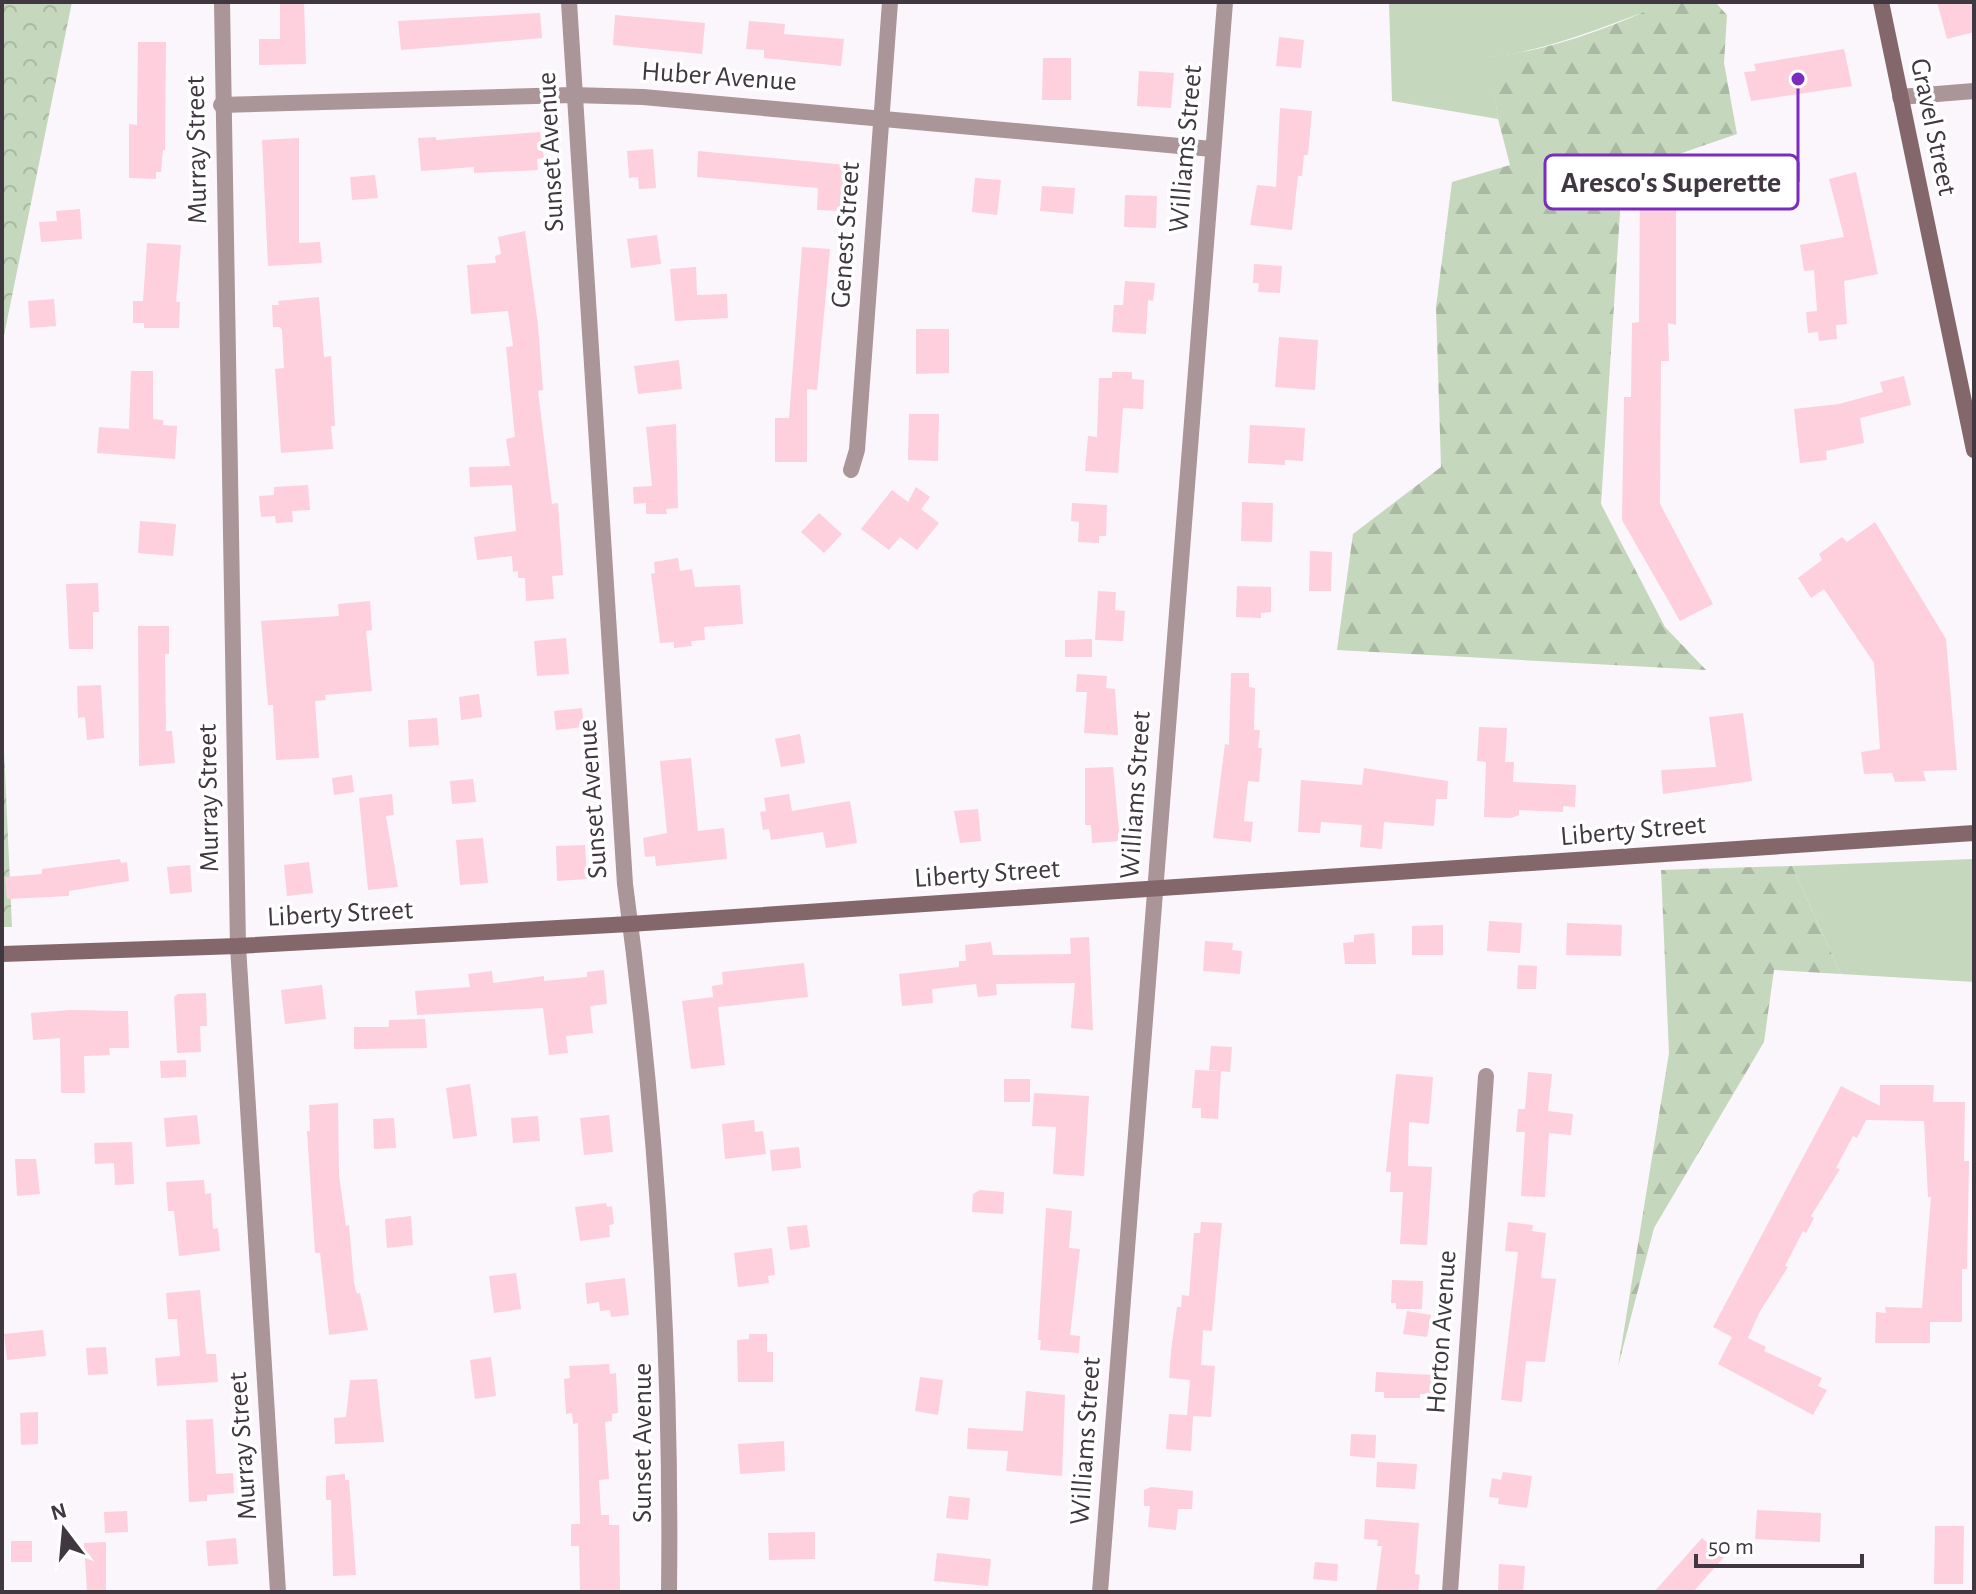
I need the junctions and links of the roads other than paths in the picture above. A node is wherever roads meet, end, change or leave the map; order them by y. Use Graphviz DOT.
graph roads {
  1 [pos="222,2"];
  2 [pos="569,2"];
  3 [pos="890,2"];
  4 [pos="1225,2"];
  5 [pos="1881,2"];
  6 [pos="1974,91"];
  7 [pos="572,95"];
  8 [pos="1900,97"];
  9 [pos="221,105"];
  10 [pos="880,117"];
  11 [pos="1212,149"];
  12 [pos="1974,450"];
  13 [pos="851,470"];
  14 [pos="1974,833"];
  15 [pos="1155,889"];
  16 [pos="630,924"];
  17 [pos="238,946"];
  18 [pos="2,954"];
  19 [pos="1486,1076"];
  20 [pos="278,1592"];
  21 [pos="669,1592"];
  22 [pos="1100,1592"];
  23 [pos="1450,1592"];
  1 -- 9 [label="street, Murray Street"];
  2 -- 7 [label="street, Sunset Avenue"];
  3 -- 10 [label="street, Genest Street"];
  4 -- 11 [label="street, Williams Street"];
  5 -- 8 [label="main road, Gravel Street"];
  6 -- 8 [label="street"];
  7 -- 9 [label="street, Huber Avenue"];
  7 -- 10 [label="street, Huber Avenue"];
  7 -- 16 [label="street, Sunset Avenue"];
  8 -- 12 [label="main road, Gravel Street"];
  9 -- 17 [label="street, Murray Street"];
  10 -- 11 [label="street, Huber Avenue"];
  10 -- 13 [label="street, Genest Street"];
  11 -- 15 [label="street, Williams Street"];
  14 -- 15 [label="main road, Liberty Street"];
  15 -- 16 [label="main road, Liberty Street"];
  15 -- 22 [label="street, Williams Street"];
  16 -- 17 [label="main road, Liberty Street"];
  16 -- 21 [label="street, Sunset Avenue"];
  17 -- 18 [label="main road, Liberty Street"];
  17 -- 20 [label="street, Murray Street"];
  19 -- 23 [label="street, Horton Avenue"];
}
